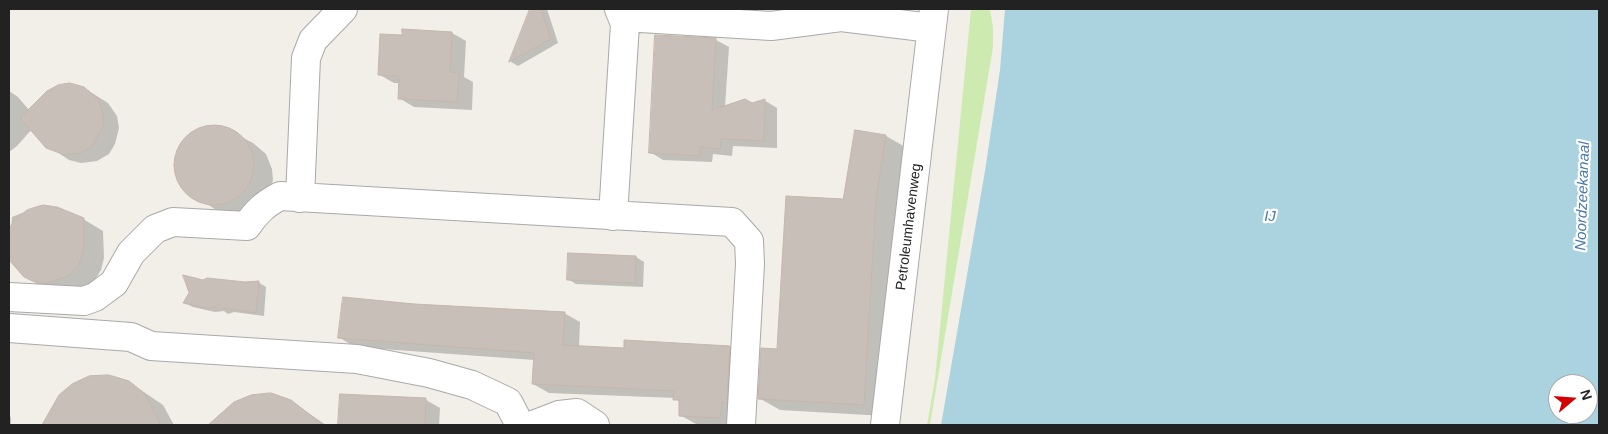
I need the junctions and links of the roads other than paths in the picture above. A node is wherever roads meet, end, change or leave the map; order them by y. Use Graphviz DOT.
graph roads {
  1 [pos="342,9"];
  2 [pos="621,13"];
  3 [pos="933,18"];
  4 [pos="300,198"];
  5 [pos="613,216"];
  6 [pos="9,297"];
  7 [pos="9,328"];
  8 [pos="520,425"];
  9 [pos="533,425"];
  10 [pos="596,425"];
  11 [pos="741,425"];
  12 [pos="885,425"];
  1 -- 4 [label="lane"];
  2 -- 3 [label="lane, Petroleumhavenweg"];
  2 -- 5 [label="lane"];
  3 -- 12 [label="lane, Petroleumhavenweg"];
  4 -- 5 [label="lane"];
  4 -- 6 [label="lane"];
  5 -- 11 [label="lane"];
  7 -- 8 [label="lane"];
  9 -- 10 [label="lane"];
}
